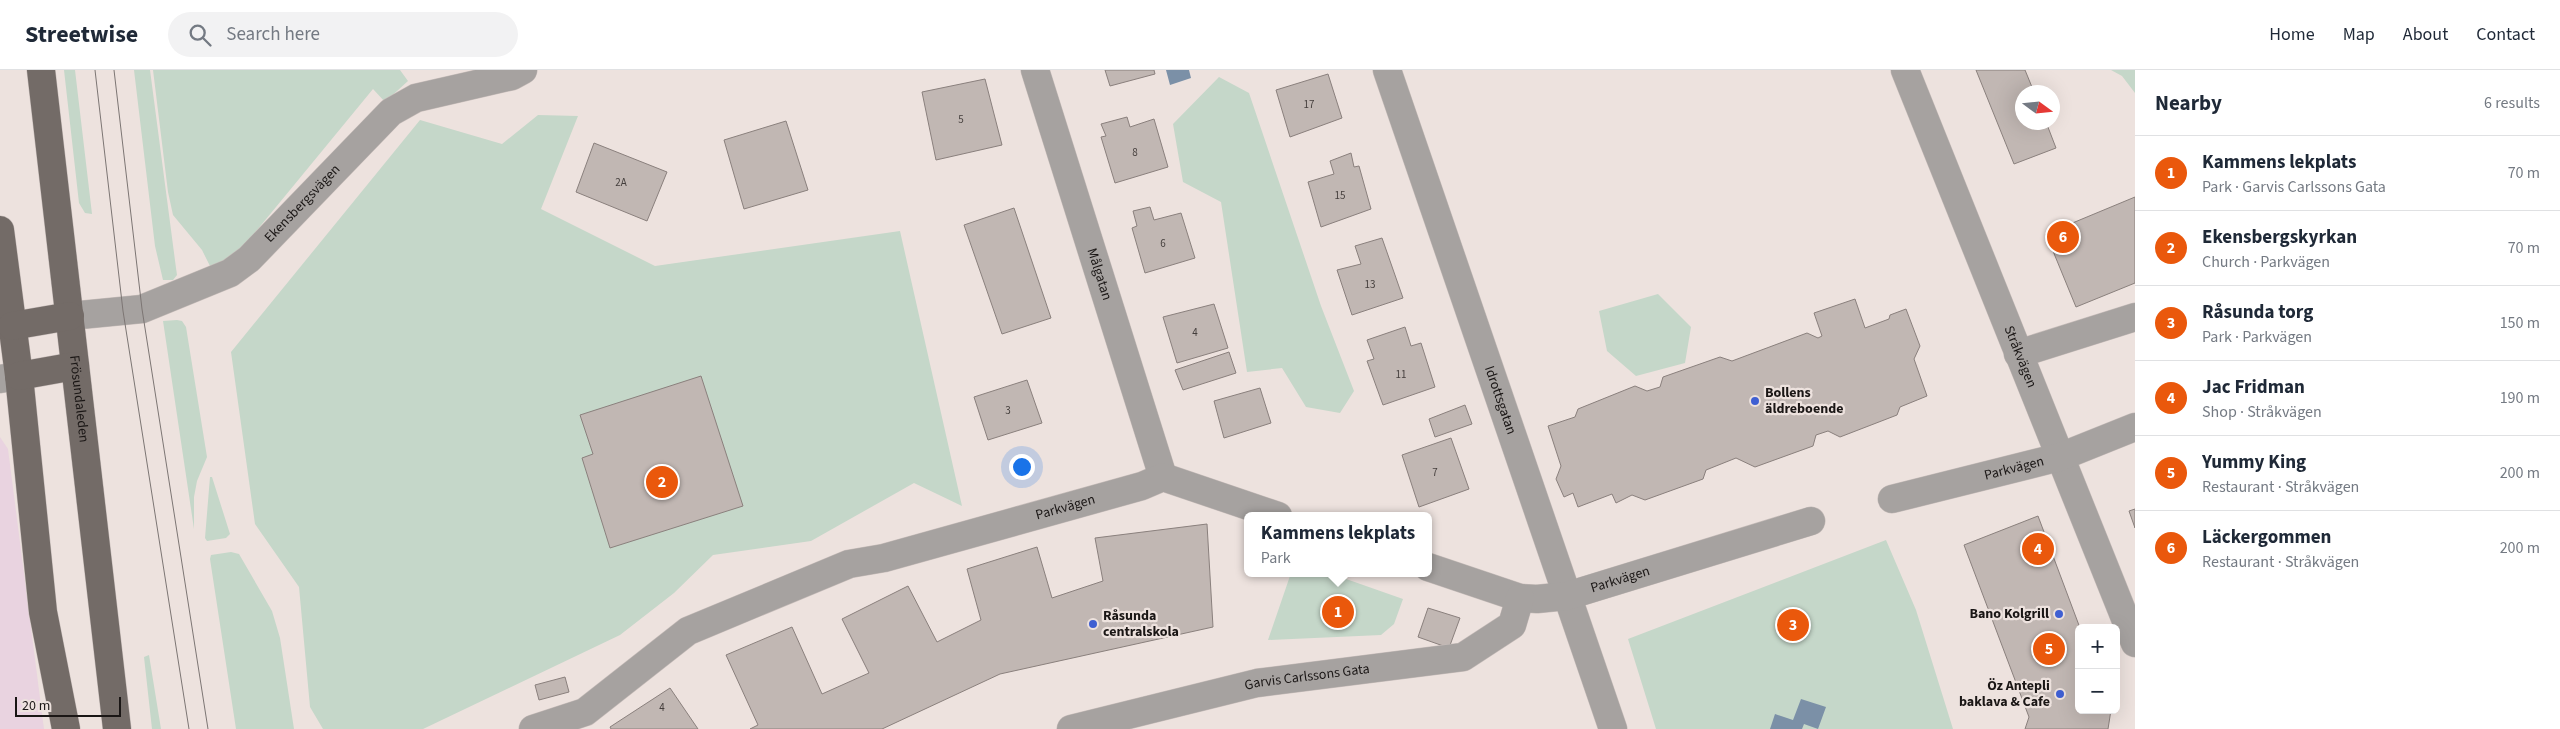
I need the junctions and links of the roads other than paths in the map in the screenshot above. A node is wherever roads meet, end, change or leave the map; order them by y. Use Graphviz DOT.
graph roads {
  1 [pos="41,70"];
  2 [pos="465,70"];
  3 [pos="1035,70"];
  4 [pos="1387,70"];
  5 [pos="1905,70"];
  6 [pos="517,73"];
  7 [pos="0,230"];
  8 [pos="70,316"];
  9 [pos="2135,317"];
  10 [pos="6,328"];
  11 [pos="2018,354"];
  12 [pos="75,366"];
  13 [pos="9,378"];
  14 [pos="2135,427"];
  15 [pos="2060,457"];
  16 [pos="1164,477"];
  17 [pos="1892,500"];
  18 [pos="1266,512"];
  19 [pos="1811,521"];
  20 [pos="1432,567"];
  21 [pos="1567,596"];
  22 [pos="1520,598"];
  23 [pos="2135,642"];
  24 [pos="66,729"];
  25 [pos="117,729"];
  26 [pos="533,729"];
  27 [pos="1071,729"];
  28 [pos="1614,729"];
  1 -- 8 [label="main road, Frösundaleden"];
  2 -- 6 [label="street"];
  3 -- 16 [label="street, Målgatan"];
  4 -- 21 [label="street, Idrottsgatan"];
  5 -- 11 [label="street, Stråkvägen"];
  6 -- 8 [label="street, Ekensbergsvägen"];
  7 -- 10 [label="main road"];
  8 -- 10 [label="main road"];
  8 -- 12 [label="main road, Frösundaleden"];
  9 -- 11 [label="street"];
  10 -- 13 [label="main road"];
  11 -- 15 [label="street, Stråkvägen"];
  12 -- 13 [label="main road"];
  12 -- 25 [label="main road, Frösundaleden"];
  13 -- 24 [label="main road"];
  14 -- 15 [label="street, Parkvägen"];
  15 -- 17 [label="street, Parkvägen"];
  15 -- 23 [label="street, Stråkvägen"];
  16 -- 18 [label="street"];
  16 -- 26 [label="street, Parkvägen"];
  19 -- 21 [label="street, Parkvägen"];
  20 -- 22 [label="street, Parkvägen"];
  21 -- 22 [label="street, Parkvägen"];
  21 -- 28 [label="street, Idrottsgatan"];
  22 -- 27 [label="street, Garvis Carlssons Gata"];
}
